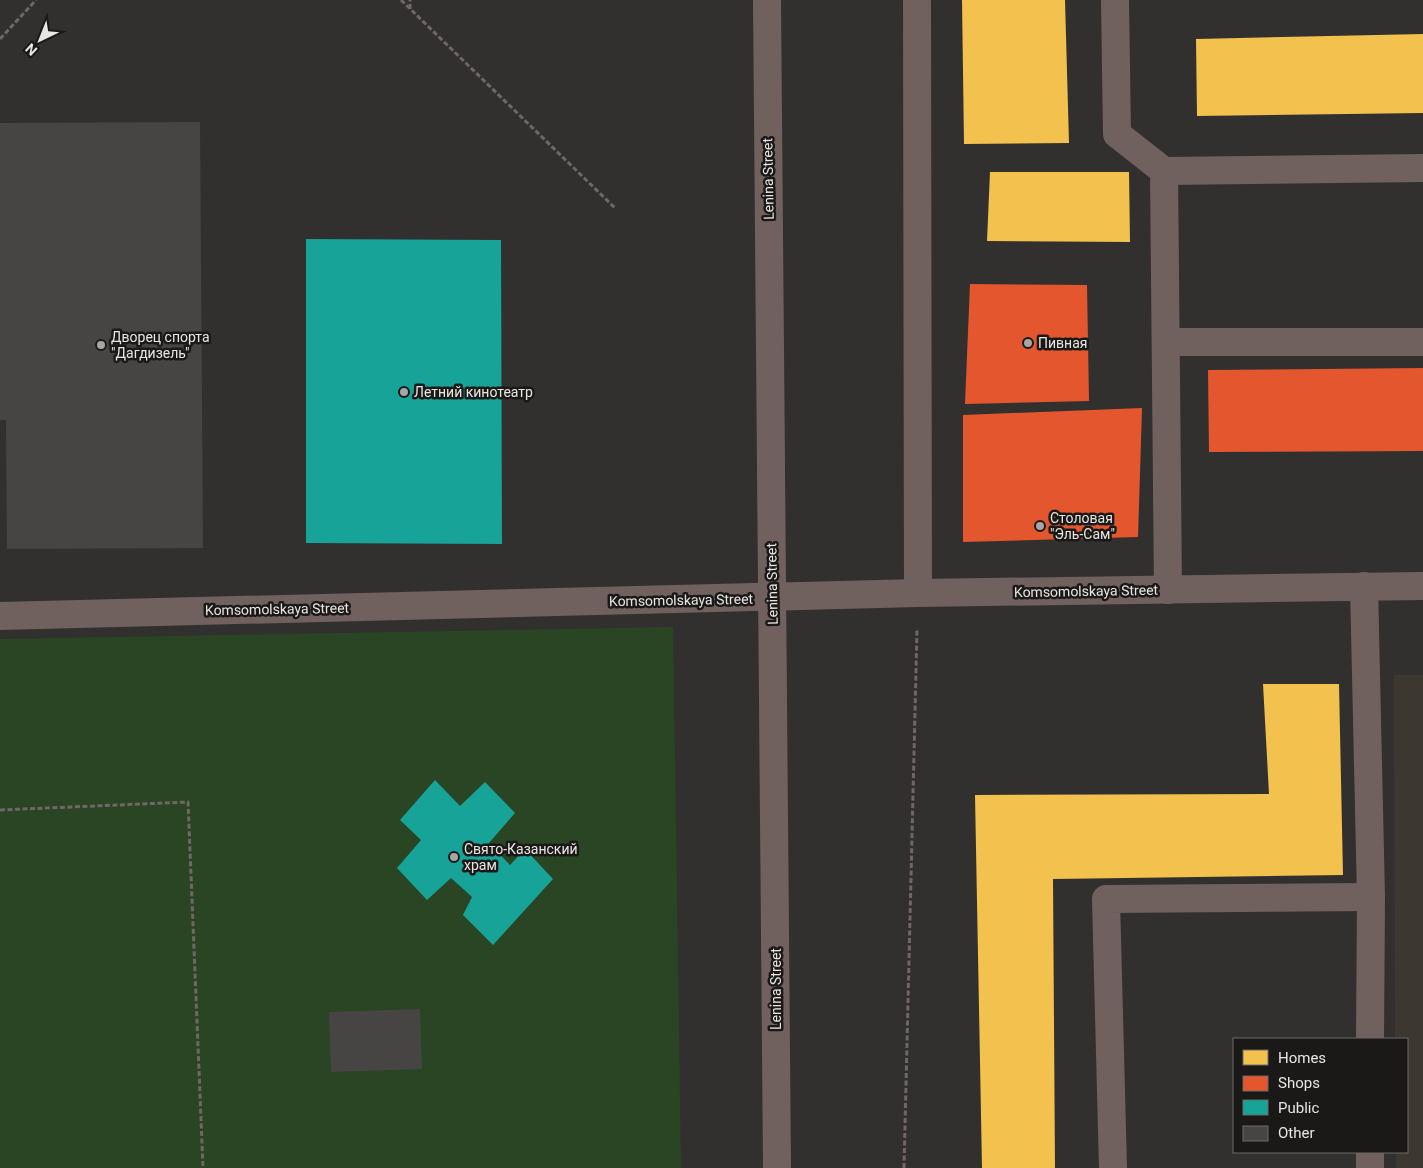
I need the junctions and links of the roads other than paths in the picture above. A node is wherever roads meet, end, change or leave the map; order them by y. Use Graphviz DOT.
graph roads {
  1 [pos="767,0"];
  2 [pos="917,0"];
  3 [pos="1115,0"];
  4 [pos="1423,168"];
  5 [pos="1164,171"];
  6 [pos="1166,342"];
  7 [pos="1423,342"];
  8 [pos="1364,586"];
  9 [pos="1423,586"];
  10 [pos="1168,590"];
  11 [pos="918,593"];
  12 [pos="773,597"];
  13 [pos="0,616"];
  14 [pos="1371,897"];
  15 [pos="1370,1038"];
  16 [pos="1370,1153"];
  17 [pos="777,1168"];
  18 [pos="1113,1168"];
  19 [pos="1370,1168"];
  1 -- 12 [label="street, Lenina Street"];
  2 -- 11 [label="street"];
  3 -- 5 [label="street"];
  4 -- 5 [label="street"];
  5 -- 6 [label="street"];
  6 -- 7 [label="street"];
  6 -- 10 [label="street"];
  8 -- 9 [label="street, Komsomolskaya Street"];
  8 -- 10 [label="street, Komsomolskaya Street"];
  8 -- 14 [label="street"];
  10 -- 11 [label="street, Komsomolskaya Street"];
  11 -- 12 [label="street, Komsomolskaya Street"];
  12 -- 13 [label="street, Komsomolskaya Street"];
  12 -- 17 [label="street, Lenina Street"];
  14 -- 15 [label="street"];
  14 -- 18 [label="street"];
  16 -- 19 [label="street"];
}
